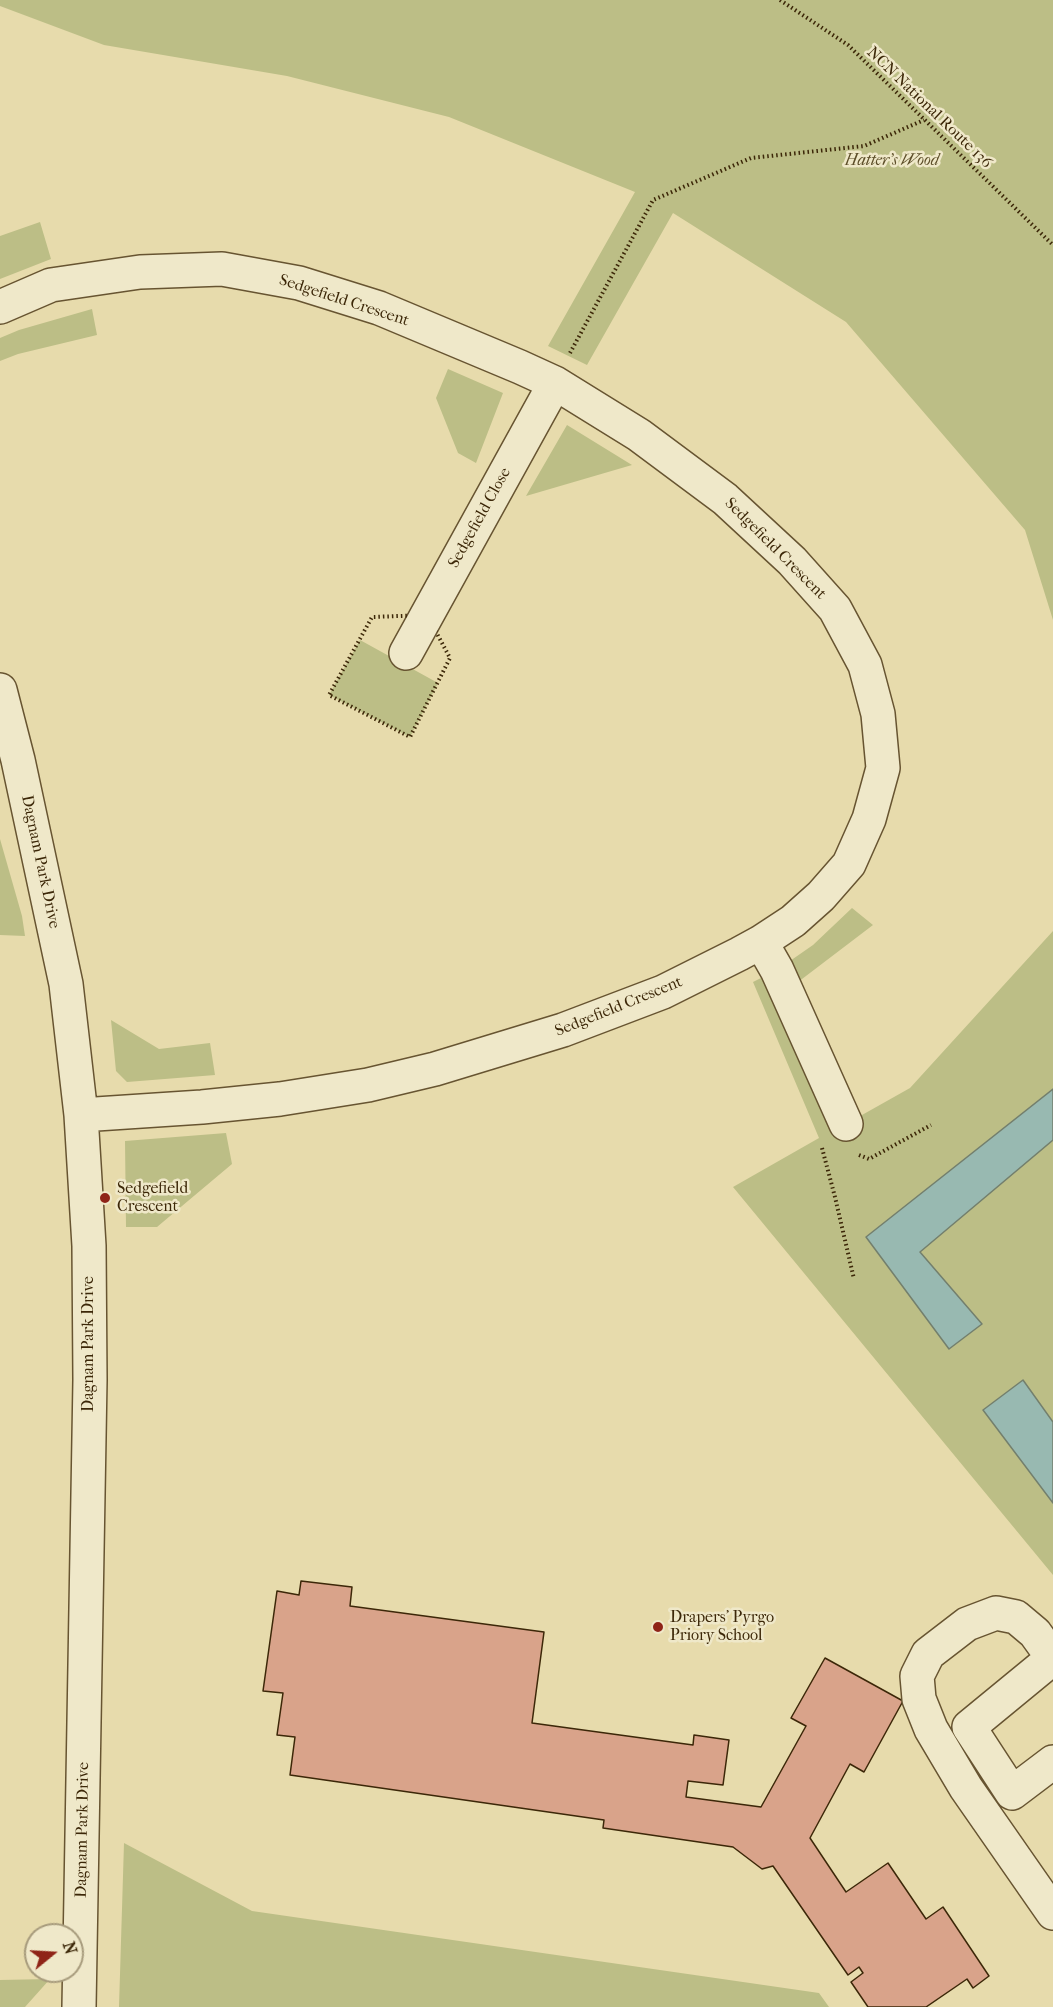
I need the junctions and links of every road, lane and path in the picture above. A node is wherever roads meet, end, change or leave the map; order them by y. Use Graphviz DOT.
graph roads {
  1 [pos="780,0"];
  2 [pos="924,120"];
  3 [pos="1053,245"];
  4 [pos="0,307"];
  5 [pos="555,383"];
  6 [pos="406,653"];
  7 [pos="0,690"];
  8 [pos="761,942"];
  9 [pos="81,1115"];
  10 [pos="832,1131"];
  11 [pos="854,1279"];
  12 [pos="1053,1658"];
  13 [pos="1053,1762"];
  14 [pos="1053,1913"];
  15 [pos="79,2007"];
  1 -- 2 [label="path, NCN National Route 136"];
  2 -- 3 [label="path, NCN National Route 136"];
  2 -- 5 [label="path"];
  4 -- 5 [label="street, Sedgefield Crescent"];
  5 -- 6 [label="street, Sedgefield Close"];
  5 -- 8 [label="street, Sedgefield Crescent"];
  7 -- 9 [label="street, Dagnam Park Drive"];
  8 -- 9 [label="street, Sedgefield Crescent"];
  8 -- 10 [label="street"];
  9 -- 15 [label="street, Dagnam Park Drive"];
  10 -- 11 [label="path"];
  12 -- 13 [label="street"];
  12 -- 14 [label="street"];
}
